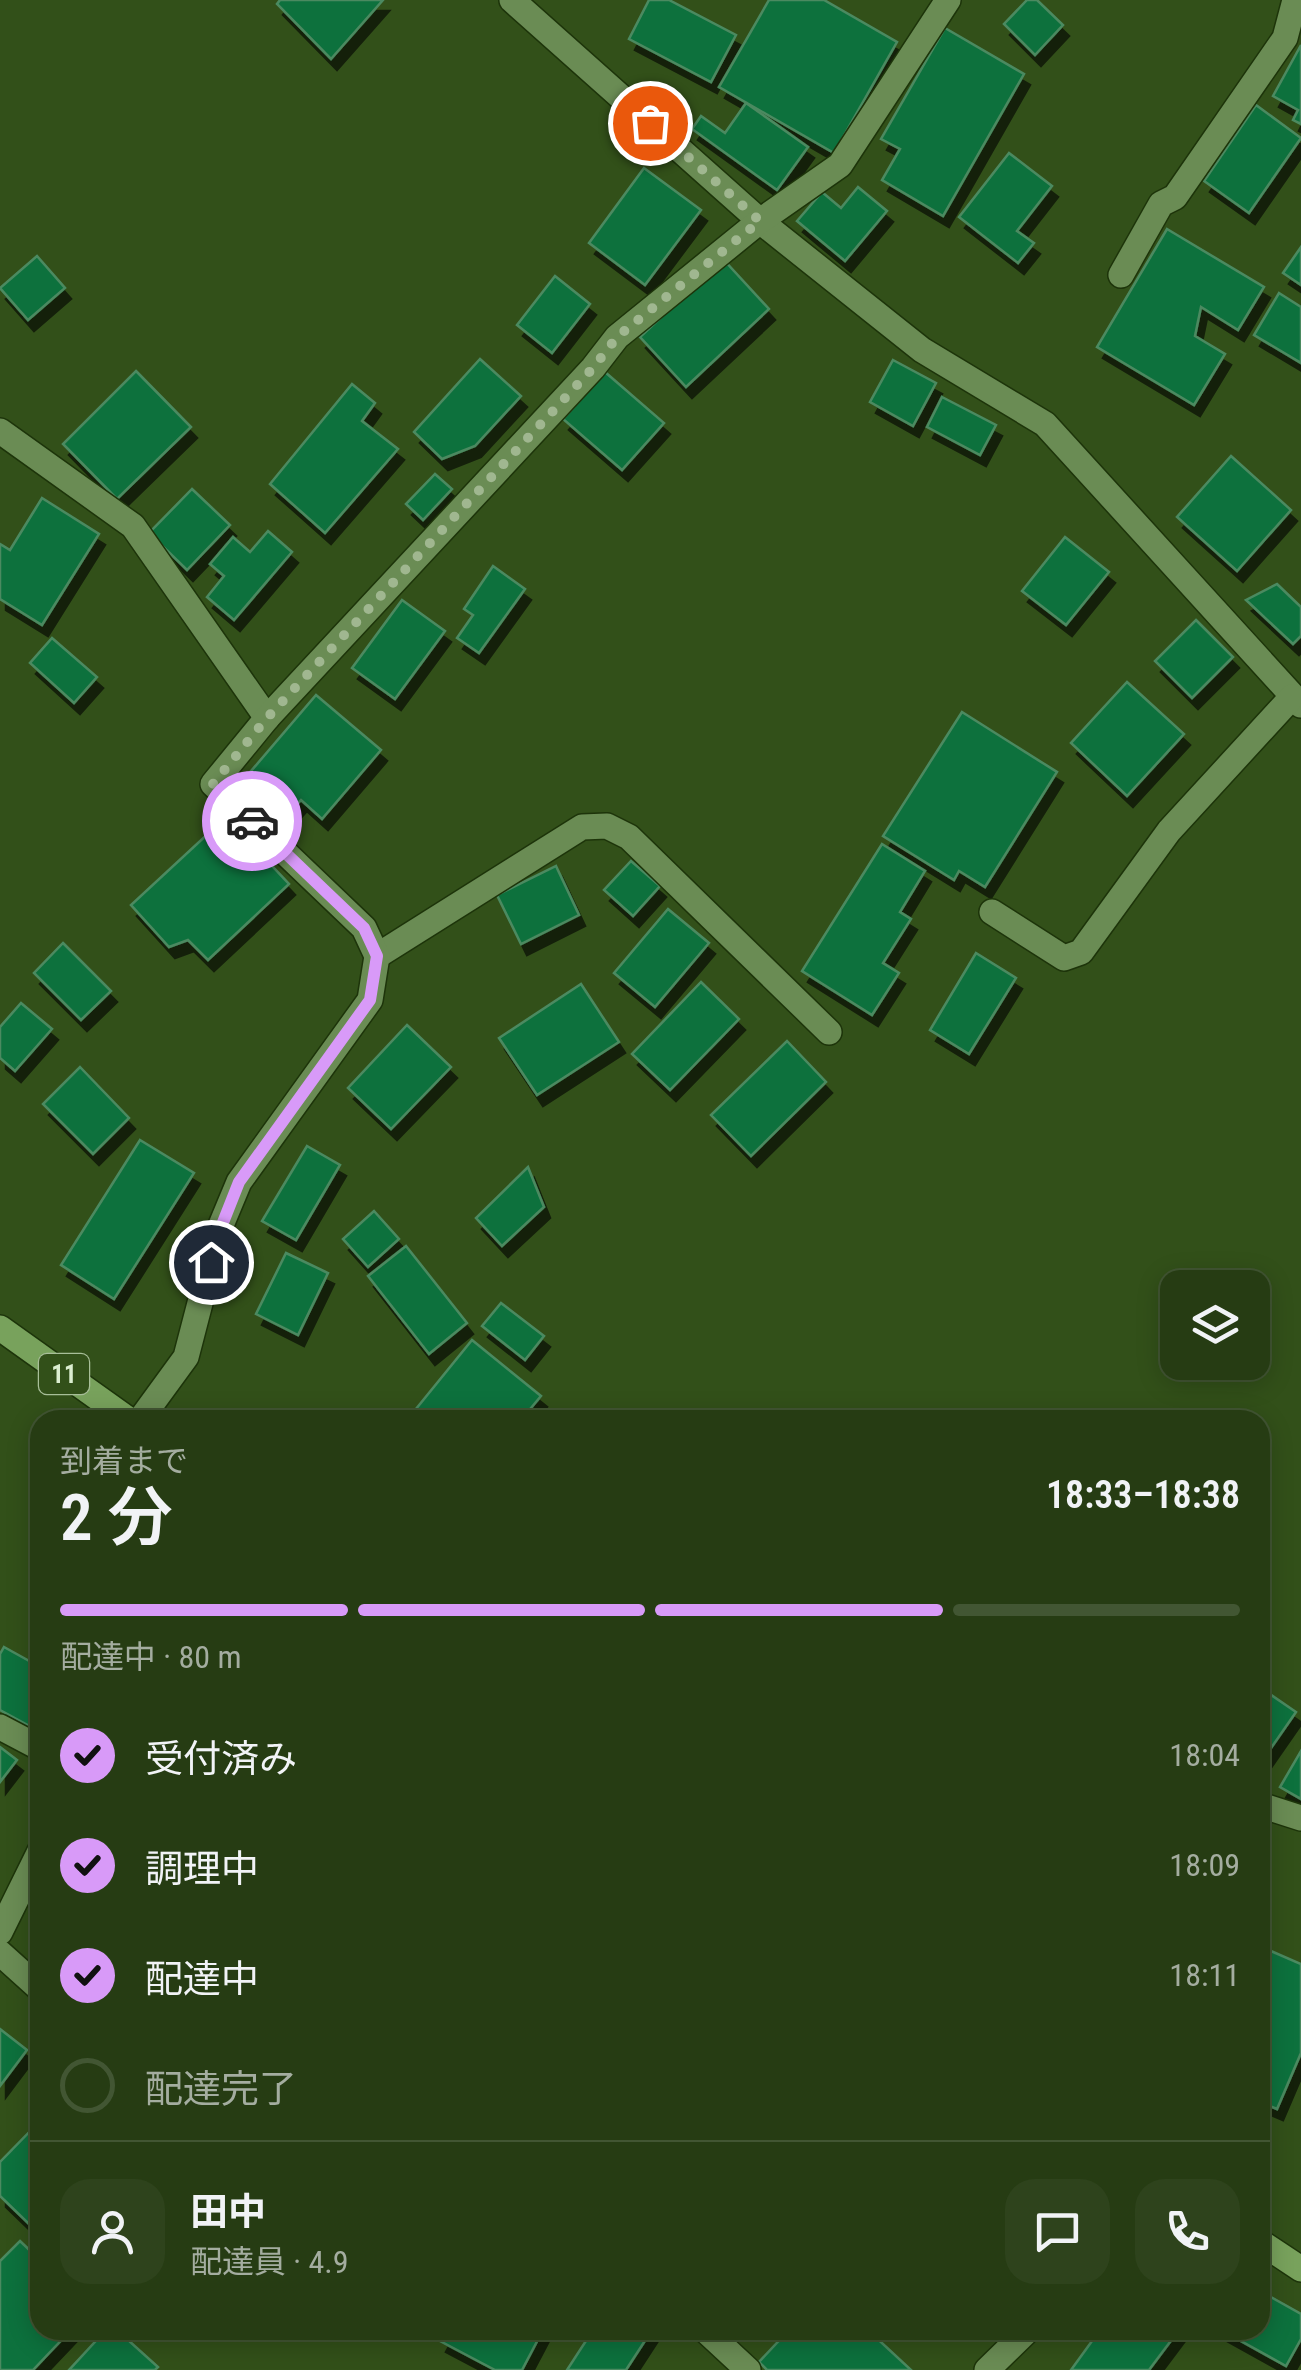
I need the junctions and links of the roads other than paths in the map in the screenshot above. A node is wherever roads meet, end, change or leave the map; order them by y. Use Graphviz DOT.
graph roads {
  1 [pos="512,0"];
  2 [pos="948,0"];
  3 [pos="1295,0"];
  4 [pos="760,221"];
  5 [pos="1121,275"];
  6 [pos="0,431"];
  7 [pos="1296,701"];
  8 [pos="267,718"];
  9 [pos="992,912"];
  10 [pos="377,956"];
  11 [pos="829,1032"];
  12 [pos="0,1328"];
  13 [pos="115,1410"];
  14 [pos="147,1410"];
  15 [pos="0,1727"];
  16 [pos="30,1743"];
  17 [pos="1270,1808"];
  18 [pos="1301,1818"];
  19 [pos="30,1871"];
  20 [pos="0,1932"];
  21 [pos="0,1953"];
  22 [pos="30,1981"];
  23 [pos="1270,2249"];
  24 [pos="1301,2269"];
  25 [pos="716,2340"];
  26 [pos="1018,2340"];
  27 [pos="748,2370"];
  28 [pos="987,2370"];
  1 -- 4 [label="street"];
  2 -- 4 [label="street"];
  3 -- 5 [label="street"];
  4 -- 7 [label="street"];
  4 -- 8 [label="street"];
  6 -- 8 [label="street"];
  7 -- 9 [label="street"];
  8 -- 10 [label="street"];
  10 -- 11 [label="street"];
  10 -- 14 [label="street"];
  12 -- 13 [label="main road, 11"];
  15 -- 16 [label="street"];
  17 -- 18 [label="street"];
  19 -- 20 [label="street"];
  21 -- 22 [label="street"];
  23 -- 24 [label="main road"];
  25 -- 27 [label="street"];
  26 -- 28 [label="street"];
}
